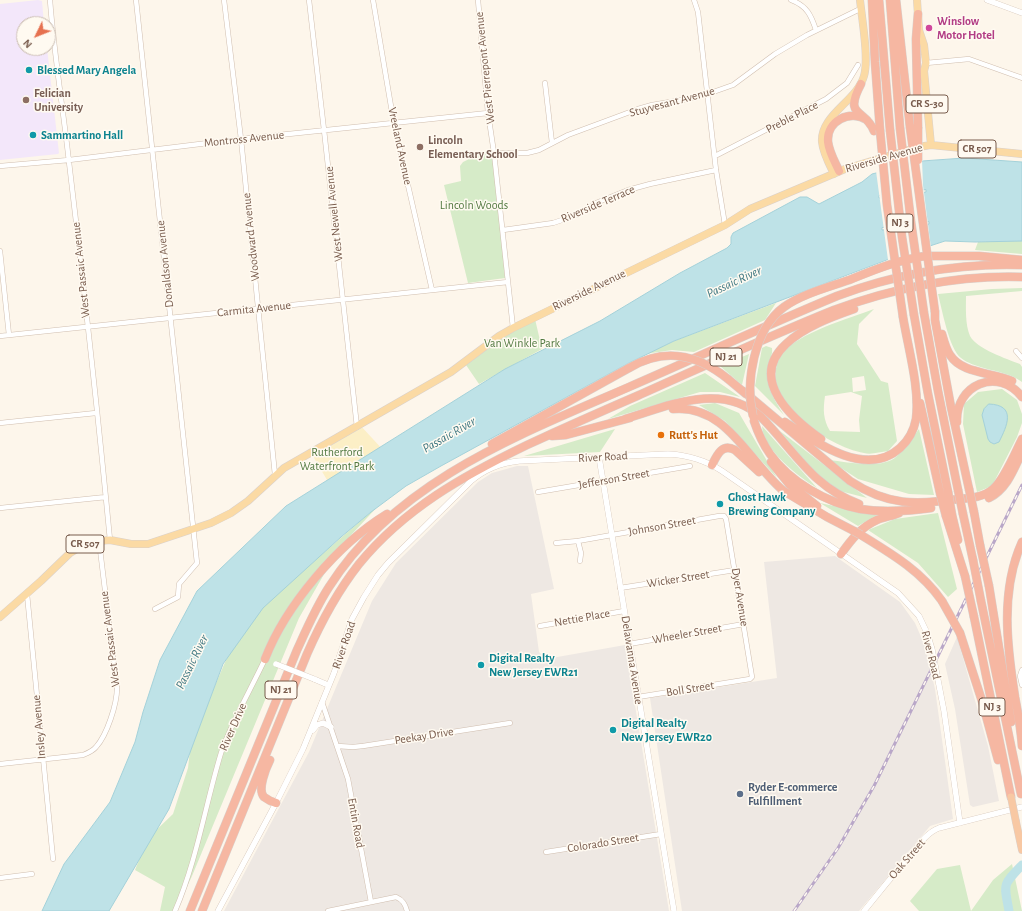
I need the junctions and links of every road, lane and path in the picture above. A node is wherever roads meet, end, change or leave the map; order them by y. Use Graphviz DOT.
graph roads {
  1 [pos="50,0"];
  2 [pos="136,0"];
  3 [pos="224,0"];
  4 [pos="309,0"];
  5 [pos="373,0"];
  6 [pos="478,0"];
  7 [pos="694,0"];
  8 [pos="792,0"];
  9 [pos="860,0"];
  10 [pos="872,0"];
  11 [pos="879,0"];
  12 [pos="890,0"];
  13 [pos="896,0"];
  14 [pos="917,0"];
  15 [pos="987,0"];
  16 [pos="860,9"];
  17 [pos="1022,13"];
  18 [pos="918,14"];
  19 [pos="816,30"];
  20 [pos="926,63"];
  21 [pos="858,65"];
  22 [pos="1022,78"];
  23 [pos="545,83"];
  24 [pos="861,84"];
  25 [pos="708,93"];
  26 [pos="488,113"];
  27 [pos="867,120"];
  28 [pos="394,124"];
  29 [pos="914,127"];
  30 [pos="324,130"];
  31 [pos="877,131"];
  32 [pos="241,139"];
  33 [pos="552,143"];
  34 [pos="931,145"];
  35 [pos="153,150"];
  36 [pos="494,152"];
  37 [pos="1022,154"];
  38 [pos="715,156"];
  39 [pos="69,160"];
  40 [pos="0,166"];
  41 [pos="716,170"];
  42 [pos="836,172"];
  43 [pos="725,225"];
  44 [pos="503,230"];
  45 [pos="0,251"];
  46 [pos="1022,260"];
  47 [pos="1,261"];
  48 [pos="1022,265"];
  49 [pos="1022,277"];
  50 [pos="508,282"];
  51 [pos="909,288"];
  52 [pos="432,290"];
  53 [pos="343,300"];
  54 [pos="258,309"];
  55 [pos="935,312"];
  56 [pos="171,318"];
  57 [pos="88,328"];
  58 [pos="513,328"];
  59 [pos="9,335"];
  60 [pos="0,336"];
  61 [pos="1016,351"];
  62 [pos="1022,358"];
  63 [pos="913,375"];
  64 [pos="1022,388"];
  65 [pos="743,391"];
  66 [pos="1022,397"];
  67 [pos="96,413"];
  68 [pos="625,419"];
  69 [pos="753,419"];
  70 [pos="0,423"];
  71 [pos="357,427"];
  72 [pos="546,437"];
  73 [pos="1022,439"];
  74 [pos="1022,452"];
  75 [pos="599,457"];
  76 [pos="851,457"];
  77 [pos="963,459"];
  78 [pos="712,465"];
  79 [pos="690,466"];
  80 [pos="275,475"];
  81 [pos="444,477"];
  82 [pos="603,481"];
  83 [pos="538,492"];
  84 [pos="786,492"];
  85 [pos="944,492"];
  86 [pos="415,496"];
  87 [pos="106,497"];
  88 [pos="0,508"];
  89 [pos="887,511"];
  90 [pos="903,511"];
  91 [pos="713,517"];
  92 [pos="194,529"];
  93 [pos="857,533"];
  94 [pos="611,535"];
  95 [pos="110,540"];
  96 [pos="99,541"];
  97 [pos="578,541"];
  98 [pos="1022,542"];
  99 [pos="556,543"];
  100 [pos="841,554"];
  101 [pos="580,561"];
  102 [pos="735,570"];
  103 [pos="620,588"];
  104 [pos="27,594"];
  105 [pos="156,609"];
  106 [pos="624,610"];
  107 [pos="0,617"];
  108 [pos="744,624"];
  109 [pos="540,626"];
  110 [pos="629,644"];
  111 [pos="265,659"];
  112 [pos="1022,670"];
  113 [pos="742,681"];
  114 [pos="1022,685"];
  115 [pos="294,686"];
  116 [pos="328,686"];
  117 [pos="638,697"];
  118 [pos="322,702"];
  119 [pos="510,723"];
  120 [pos="331,727"];
  121 [pos="311,732"];
  122 [pos="338,746"];
  123 [pos="1022,746"];
  124 [pos="42,759"];
  125 [pos="0,764"];
  126 [pos="1019,770"];
  127 [pos="1022,796"];
  128 [pos="1011,797"];
  129 [pos="276,803"];
  130 [pos="1022,807"];
  131 [pos="960,823"];
  132 [pos="661,834"];
  133 [pos="1022,850"];
  134 [pos="546,852"];
  135 [pos="53,859"];
  136 [pos="32,874"];
  137 [pos="0,878"];
  138 [pos="371,902"];
  139 [pos="219,910"];
  140 [pos="175,911"];
  141 [pos="190,911"];
  142 [pos="202,911"];
  143 [pos="328,911"];
  144 [pos="407,911"];
  145 [pos="674,911"];
  146 [pos="864,911"];
  1 -- 39 [label="street, West Passaic Avenue"];
  2 -- 35 [label="street, Donaldson Avenue"];
  3 -- 32 [label="street, Woodward Avenue"];
  4 -- 30 [label="street, West Newell Avenue"];
  5 -- 28 [label="street, Vreeland Avenue"];
  6 -- 26 [label="street, West Pierrepont Avenue"];
  7 -- 25 [label="street"];
  8 -- 19 [label="street"];
  9 -- 16 [label="main road"];
  10 -- 31 [label="highway"];
  11 -- 85 [label="highway, NJ 3, bridge"];
  12 -- 126 [label="highway, NJ 3, bridge"];
  13 -- 29 [label="highway"];
  14 -- 18 [label="main road, CR S-30"];
  15 -- 17 [label="street"];
  16 -- 19 [label="street, Stuyvesant Avenue"];
  16 -- 24 [label="main road"];
  18 -- 20 [label="main road, CR S-30"];
  18 -- 29 [label="highway"];
  19 -- 25 [label="street, Stuyvesant Avenue"];
  20 -- 22 [label="street"];
  20 -- 34 [label="main road, CR S-30"];
  21 -- 38 [label="street, Preble Place"];
  23 -- 33 [label="street"];
  24 -- 27 [label="highway"];
  24 -- 42 [label="main road"];
  25 -- 33 [label="street, Stuyvesant Avenue"];
  25 -- 38 [label="street"];
  26 -- 28 [label="street, Montross Avenue"];
  26 -- 36 [label="street, West Pierrepont Avenue"];
  27 -- 31 [label="highway"];
  27 -- 42 [label="highway"];
  28 -- 30 [label="street, Montross Avenue"];
  28 -- 52 [label="street, Vreeland Avenue"];
  29 -- 55 [label="highway, bridge"];
  30 -- 32 [label="street, Montross Avenue"];
  30 -- 53 [label="street, West Newell Avenue"];
  31 -- 63 [label="highway, bridge"];
  32 -- 35 [label="street, Montross Avenue"];
  32 -- 54 [label="street, Woodward Avenue"];
  33 -- 36 [label="street, Stuyvesant Avenue"];
  34 -- 37 [label="main road, Riverside Avenue / CR 507"];
  34 -- 42 [label="main road, Riverside Avenue / CR 507"];
  35 -- 39 [label="street, Montross Avenue"];
  35 -- 56 [label="street, Donaldson Avenue"];
  36 -- 44 [label="street, West Pierrepont Avenue"];
  38 -- 41 [label="street"];
  39 -- 40 [label="street, Montross Avenue"];
  39 -- 57 [label="street, West Passaic Avenue"];
  41 -- 43 [label="street"];
  41 -- 44 [label="street, Riverside Terrace"];
  42 -- 43 [label="main road, Riverside Avenue / CR 507"];
  43 -- 58 [label="main road, Riverside Avenue / CR 507"];
  44 -- 50 [label="street, West Pierrepont Avenue"];
  45 -- 47 [label="street"];
  46 -- 69 [label="highway, bridge"];
  47 -- 59 [label="street"];
  48 -- 81 [label="highway, NJ 21"];
  49 -- 51 [label="highway, NJ 21"];
  50 -- 52 [label="street, Carmita Avenue"];
  50 -- 58 [label="street, West Pierrepont Avenue"];
  51 -- 72 [label="highway, NJ 21"];
  51 -- 76 [label="highway"];
  52 -- 53 [label="street, Carmita Avenue"];
  53 -- 54 [label="street, Carmita Avenue"];
  53 -- 71 [label="street, West Newell Avenue"];
  54 -- 56 [label="street, Carmita Avenue"];
  54 -- 80 [label="street, Woodward Avenue"];
  55 -- 64 [label="highway"];
  55 -- 77 [label="highway"];
  56 -- 57 [label="street, Carmita Avenue"];
  56 -- 92 [label="street, Donaldson Avenue"];
  57 -- 59 [label="street, Carmita Avenue"];
  57 -- 67 [label="street, West Passaic Avenue"];
  58 -- 71 [label="main road, Riverside Avenue / CR 507"];
  59 -- 60 [label="street, Carmita Avenue"];
  61 -- 62 [label="street"];
  63 -- 76 [label="highway"];
  63 -- 85 [label="highway"];
  65 -- 73 [label="highway"];
  65 -- 76 [label="highway"];
  65 -- 81 [label="highway, bridge"];
  66 -- 77 [label="highway"];
  67 -- 70 [label="street"];
  67 -- 87 [label="street, West Passaic Avenue"];
  68 -- 72 [label="highway"];
  68 -- 84 [label="highway"];
  68 -- 89 [label="highway"];
  69 -- 89 [label="highway"];
  69 -- 93 [label="highway"];
  71 -- 80 [label="main road, Riverside Avenue / CR 507"];
  72 -- 115 [label="highway, NJ 21"];
  74 -- 90 [label="highway"];
  75 -- 78 [label="street, River Road"];
  75 -- 82 [label="street, Delawanna Avenue"];
  75 -- 116 [label="street, River Road"];
  77 -- 126 [label="highway, bridge"];
  78 -- 84 [label="highway"];
  78 -- 100 [label="street, River Road"];
  79 -- 82 [label="street, Jefferson Street"];
  80 -- 92 [label="main road, Riverside Avenue / CR 507"];
  81 -- 86 [label="highway, NJ 21"];
  82 -- 83 [label="street, Jefferson Street"];
  82 -- 94 [label="street, Delawanna Avenue"];
  84 -- 93 [label="highway"];
  85 -- 128 [label="highway, NJ 3, bridge"];
  86 -- 111 [label="highway"];
  86 -- 141 [label="highway, NJ 21"];
  87 -- 88 [label="street"];
  87 -- 95 [label="street, West Passaic Avenue"];
  89 -- 90 [label="highway"];
  90 -- 100 [label="highway"];
  91 -- 94 [label="street, Johnson Street"];
  91 -- 102 [label="street, Dyer Avenue"];
  92 -- 95 [label="main road, CR 507"];
  92 -- 105 [label="street, Donaldson Avenue"];
  93 -- 128 [label="highway, bridge"];
  94 -- 97 [label="street, Johnson Street"];
  94 -- 103 [label="street, Delawanna Avenue"];
  95 -- 96 [label="main road, CR 507"];
  96 -- 104 [label="main road, CR 507"];
  96 -- 124 [label="street, West Passaic Avenue"];
  97 -- 99 [label="street, Johnson Street"];
  97 -- 101 [label="street"];
  98 -- 123 [label="highway"];
  100 -- 131 [label="street, River Road"];
  102 -- 103 [label="street, Wicker Street"];
  102 -- 108 [label="street, Dyer Avenue"];
  103 -- 106 [label="street, Delawanna Avenue"];
  104 -- 107 [label="main road, CR 507"];
  104 -- 124 [label="street, Insley Avenue"];
  106 -- 109 [label="street, Nettie Place"];
  106 -- 110 [label="street, Delawanna Avenue"];
  108 -- 110 [label="street, Wheeler Street"];
  108 -- 113 [label="street, Dyer Avenue"];
  110 -- 117 [label="street, Delawanna Avenue"];
  111 -- 116 [label="street, bridge"];
  111 -- 140 [label="street, River Drive"];
  112 -- 114 [label="street"];
  113 -- 117 [label="street, Boll Street"];
  115 -- 129 [label="highway"];
  115 -- 142 [label="highway, NJ 21"];
  116 -- 118 [label="street, River Road"];
  117 -- 132 [label="street, Delawanna Avenue"];
  118 -- 120 [label="street, Entin Road"];
  118 -- 121 [label="street, River Road"];
  119 -- 122 [label="street, Peekay Drive"];
  120 -- 121 [label="street"];
  120 -- 122 [label="street, Entin Road"];
  121 -- 129 [label="street, River Road"];
  122 -- 138 [label="street, Entin Road"];
  124 -- 125 [label="street, West Passaic Avenue"];
  124 -- 135 [label="street, Insley Avenue"];
  126 -- 127 [label="highway"];
  128 -- 133 [label="highway, NJ 3, bridge"];
  129 -- 139 [label="street, River Road"];
  130 -- 131 [label="street"];
  131 -- 146 [label="street, Oak Street"];
  132 -- 134 [label="street, Colorado Street"];
  132 -- 145 [label="street, Delawanna Avenue"];
  136 -- 137 [label="street"];
  138 -- 143 [label="street"];
  138 -- 144 [label="street"];
}
